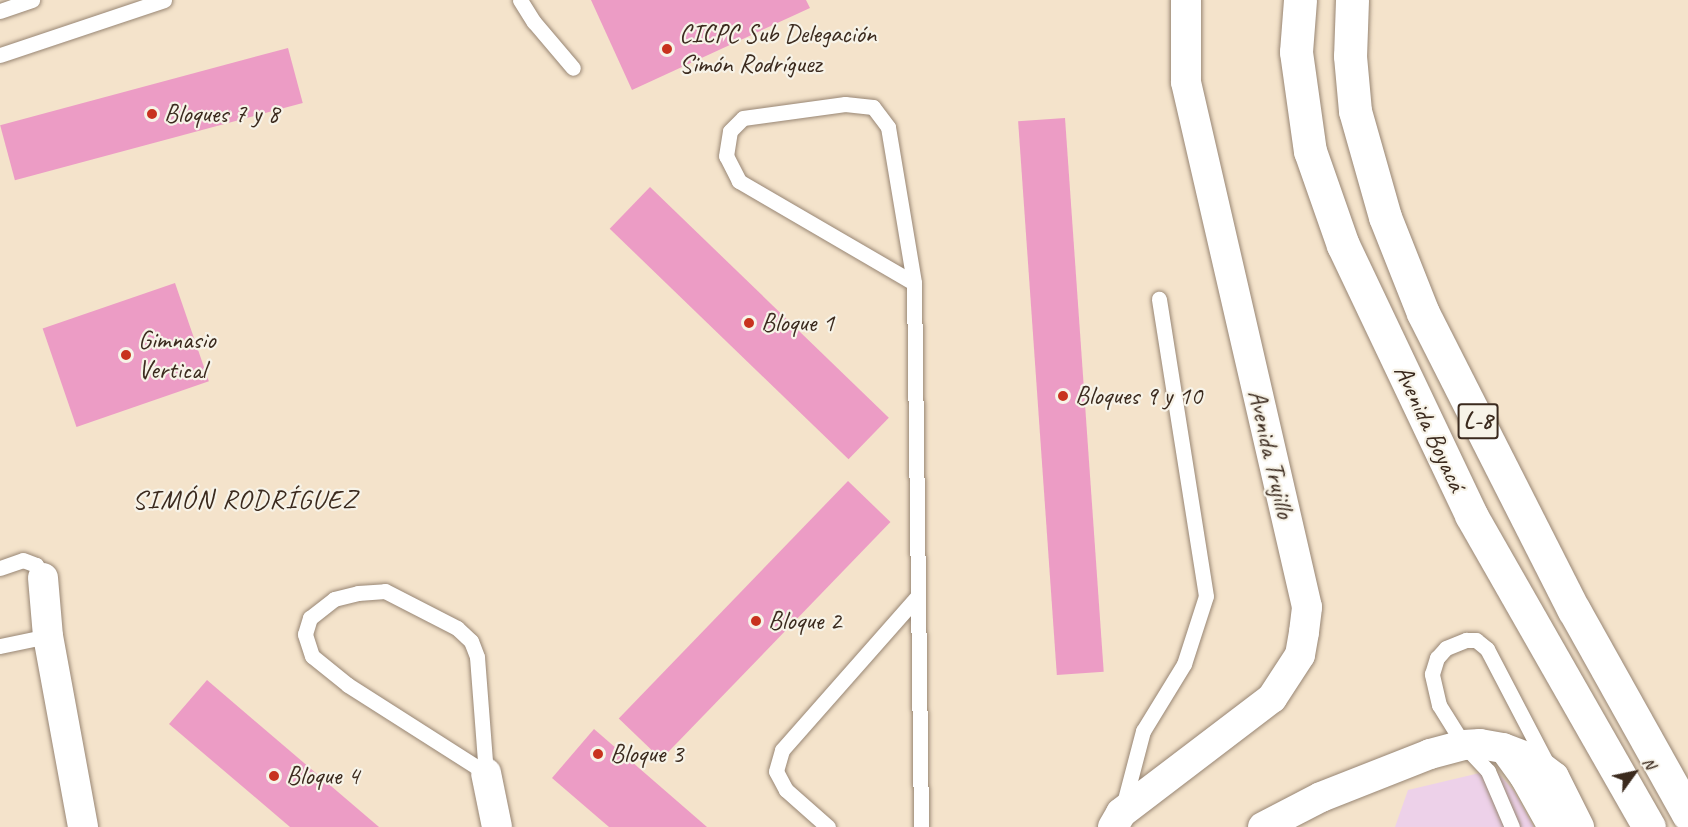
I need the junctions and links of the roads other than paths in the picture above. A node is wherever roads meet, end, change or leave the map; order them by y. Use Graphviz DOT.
graph roads {
  1 [pos="32,0"];
  2 [pos="164,0"];
  3 [pos="520,0"];
  4 [pos="1186,0"];
  5 [pos="1282,0"];
  6 [pos="1300,0"];
  7 [pos="1352,0"];
  8 [pos="0,11"];
  9 [pos="1296,52"];
  10 [pos="0,55"];
  11 [pos="573,68"];
  12 [pos="914,283"];
  13 [pos="1159,299"];
  14 [pos="0,568"];
  15 [pos="43,578"];
  16 [pos="918,596"];
  17 [pos="48,636"];
  18 [pos="0,646"];
  19 [pos="1464,745"];
  20 [pos="1503,748"];
  21 [pos="486,773"];
  22 [pos="1554,777"];
  23 [pos="1688,814"];
  24 [pos="1121,822"];
  25 [pos="83,827"];
  26 [pos="496,827"];
  27 [pos="828,827"];
  28 [pos="921,827"];
  29 [pos="1263,827"];
  30 [pos="1512,827"];
  31 [pos="1553,827"];
  32 [pos="1579,827"];
  33 [pos="1649,827"];
  1 -- 8 [label="lane"];
  2 -- 10 [label="lane"];
  3 -- 11 [label="lane"];
  4 -- 24 [label="street, Avenida Trujillo"];
  5 -- 9 [label="highway"];
  6 -- 9 [label="highway, Avenida Boyacá / L-8"];
  7 -- 23 [label="highway, Avenida Boyacá / L-8"];
  9 -- 33 [label="highway, Avenida Boyacá / L-8"];
  12 -- 12 [label="lane"];
  12 -- 16 [label="lane"];
  13 -- 24 [label="lane"];
  14 -- 15 [label="lane"];
  15 -- 17 [label="street"];
  16 -- 27 [label="lane"];
  16 -- 28 [label="lane"];
  17 -- 18 [label="lane"];
  17 -- 25 [label="street"];
  19 -- 20 [label="street"];
  19 -- 22 [label="lane"];
  19 -- 29 [label="street"];
  19 -- 30 [label="lane"];
  20 -- 22 [label="street"];
  20 -- 31 [label="street"];
  21 -- 21 [label="lane"];
  21 -- 26 [label="street"];
  22 -- 32 [label="street"];
}
